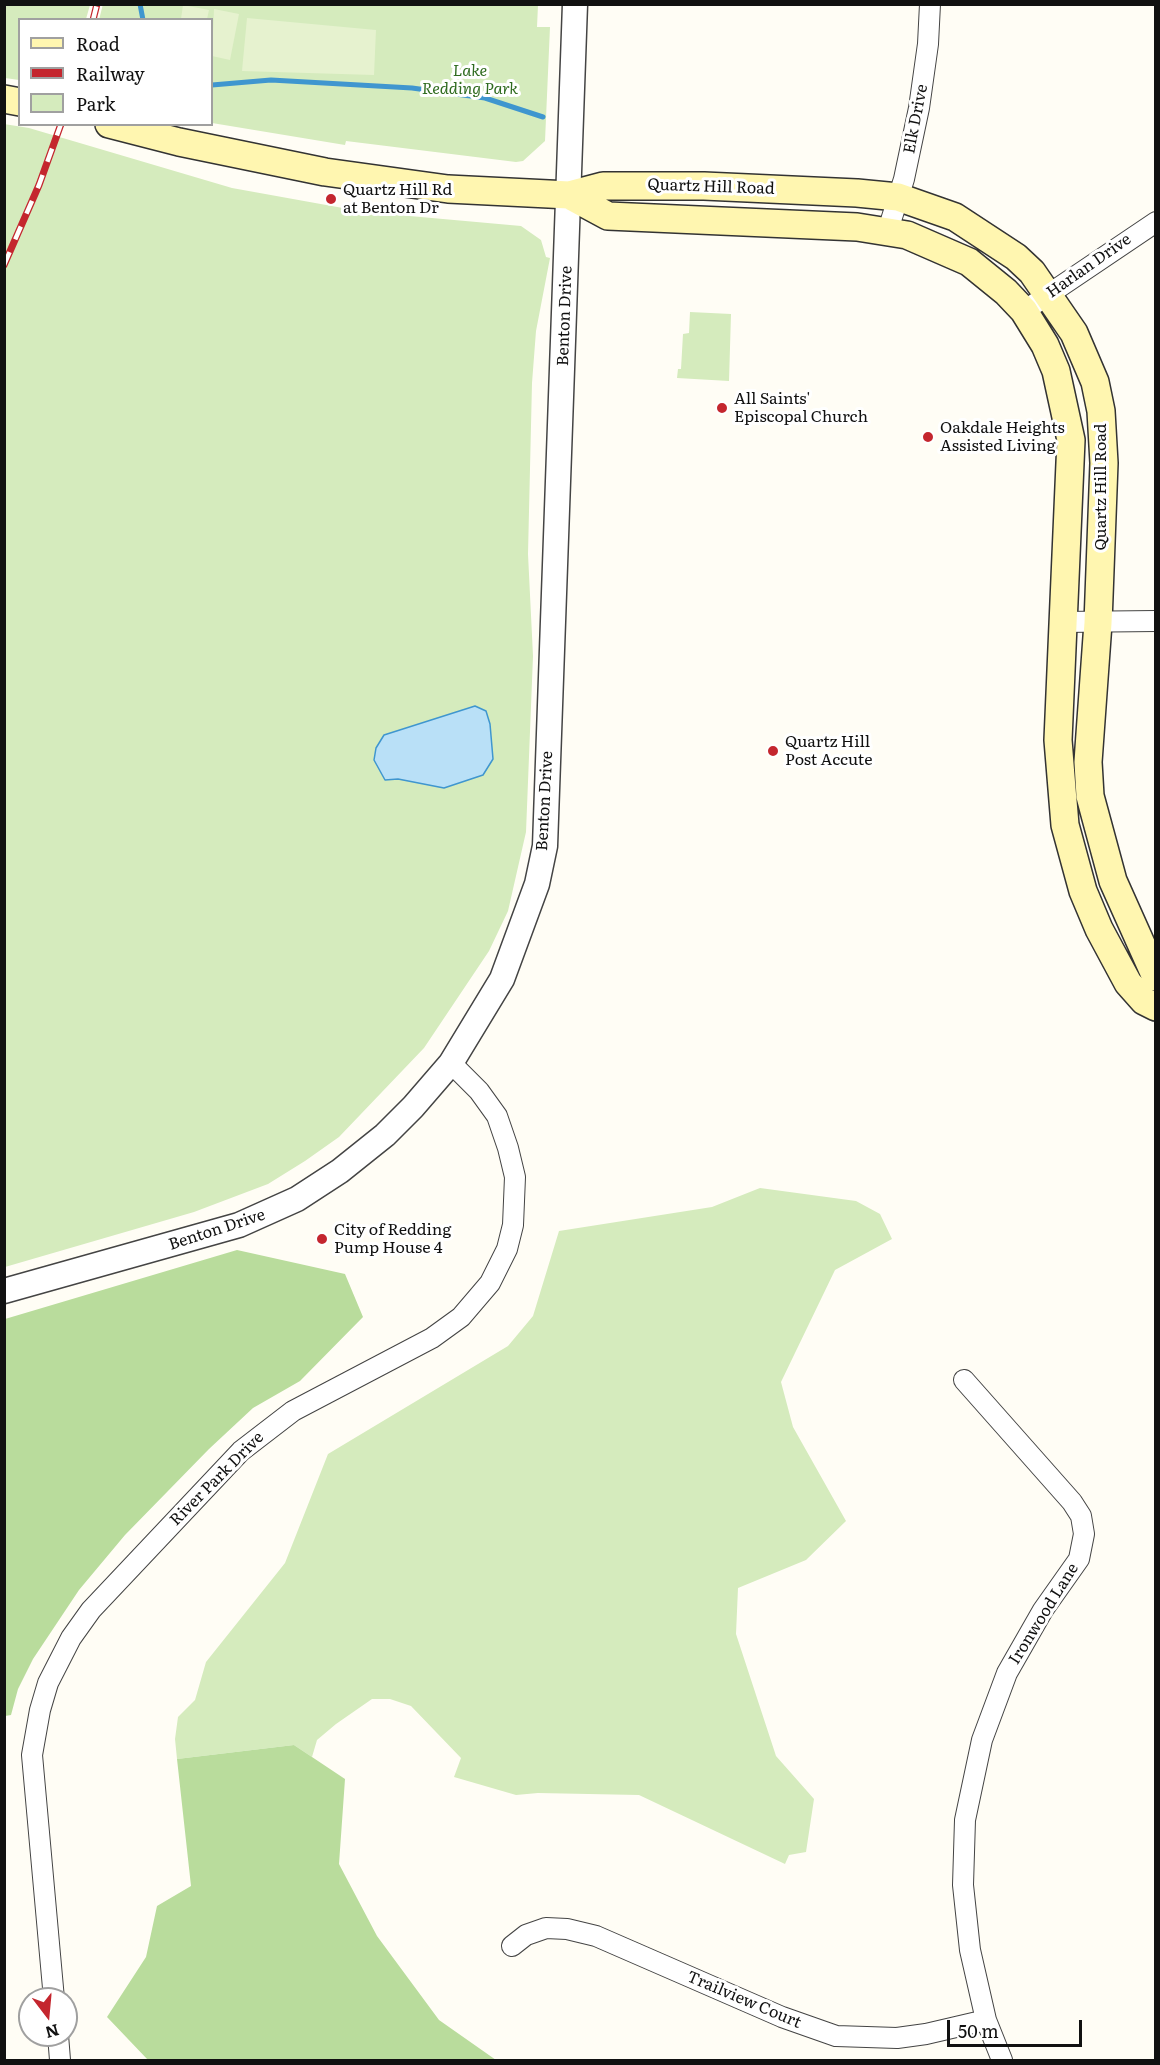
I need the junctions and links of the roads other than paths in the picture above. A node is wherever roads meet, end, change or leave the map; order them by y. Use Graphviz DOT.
graph roads {
  1 [pos="575,4"];
  2 [pos="930,4"];
  3 [pos="117,126"];
  4 [pos="569,195"];
  5 [pos="898,197"];
  6 [pos="1155,222"];
  7 [pos="888,230"];
  8 [pos="1049,295"];
  9 [pos="1024,311"];
  10 [pos="1155,621"];
  11 [pos="1062,622"];
  12 [pos="1098,623"];
  13 [pos="1155,977"];
  14 [pos="1155,1007"];
  15 [pos="451,1063"];
  16 [pos="4,1291"];
  17 [pos="964,1380"];
  18 [pos="512,1946"];
  19 [pos="53,1987"];
  20 [pos="986,2020"];
  21 [pos="1002,2061"];
  1 -- 4 [label="street, Benton Drive"];
  2 -- 5 [label="street, Elk Drive"];
  3 -- 4 [label="main road, Quartz Hill Road"];
  4 -- 5 [label="main road, Quartz Hill Road"];
  4 -- 7 [label="main road, Quartz Hill Road"];
  4 -- 15 [label="street, Benton Drive"];
  5 -- 7 [label="street, Elk Drive"];
  5 -- 8 [label="main road, Quartz Hill Road"];
  6 -- 8 [label="street, Harlan Drive"];
  7 -- 9 [label="main road, Quartz Hill Road"];
  8 -- 9 [label="street, Harlan Drive"];
  8 -- 12 [label="main road, Quartz Hill Road"];
  9 -- 11 [label="main road, Quartz Hill Road"];
  10 -- 12 [label="street"];
  11 -- 12 [label="street"];
  11 -- 14 [label="main road, Quartz Hill Road"];
  12 -- 13 [label="main road, Quartz Hill Road"];
  15 -- 16 [label="street, Benton Drive"];
  15 -- 19 [label="street, River Park Drive"];
  17 -- 20 [label="street, Ironwood Lane"];
  18 -- 20 [label="street, Trailview Court"];
  20 -- 21 [label="street, Ironwood Lane"];
}
